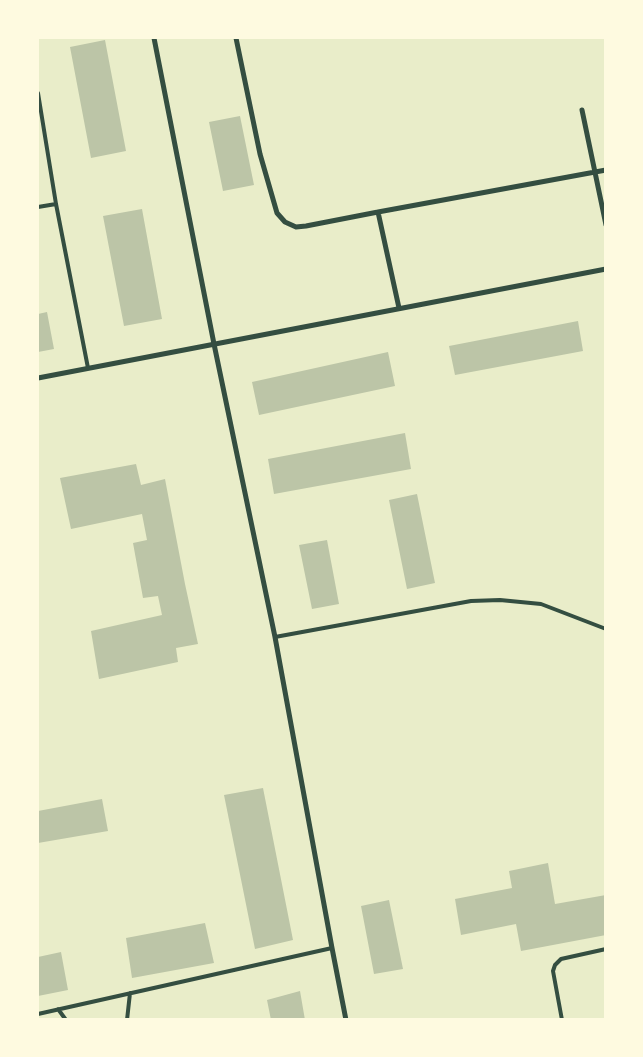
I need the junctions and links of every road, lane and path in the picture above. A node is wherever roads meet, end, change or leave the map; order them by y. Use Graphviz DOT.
graph roads {
  1 [pos="154,38"];
  2 [pos="236,38"];
  3 [pos="38,93"];
  4 [pos="582,110"];
  5 [pos="606,170"];
  6 [pos="595,171"];
  7 [pos="56,204"];
  8 [pos="38,207"];
  9 [pos="378,212"];
  10 [pos="606,225"];
  11 [pos="606,269"];
  12 [pos="399,308"];
  13 [pos="214,344"];
  14 [pos="88,368"];
  15 [pos="38,378"];
  16 [pos="606,629"];
  17 [pos="275,637"];
  18 [pos="332,948"];
  19 [pos="606,949"];
  20 [pos="130,993"];
  21 [pos="58,1009"];
  22 [pos="38,1014"];
  23 [pos="66,1020"];
  24 [pos="127,1020"];
  25 [pos="346,1020"];
  26 [pos="562,1020"];
  1 -- 13 [label="street"];
  2 -- 9 [label="street"];
  3 -- 7 [label="lane"];
  4 -- 6 [label="street"];
  5 -- 6 [label="street"];
  6 -- 9 [label="street"];
  6 -- 10 [label="street"];
  7 -- 8 [label="lane"];
  7 -- 14 [label="lane"];
  9 -- 12 [label="street"];
  11 -- 12 [label="street"];
  12 -- 13 [label="street"];
  13 -- 14 [label="street"];
  13 -- 17 [label="street"];
  14 -- 15 [label="street"];
  16 -- 17 [label="lane"];
  17 -- 18 [label="street"];
  18 -- 20 [label="lane"];
  18 -- 25 [label="street"];
  19 -- 26 [label="lane"];
  20 -- 21 [label="lane"];
  20 -- 24 [label="lane"];
  21 -- 22 [label="lane"];
  21 -- 23 [label="lane"];
}
